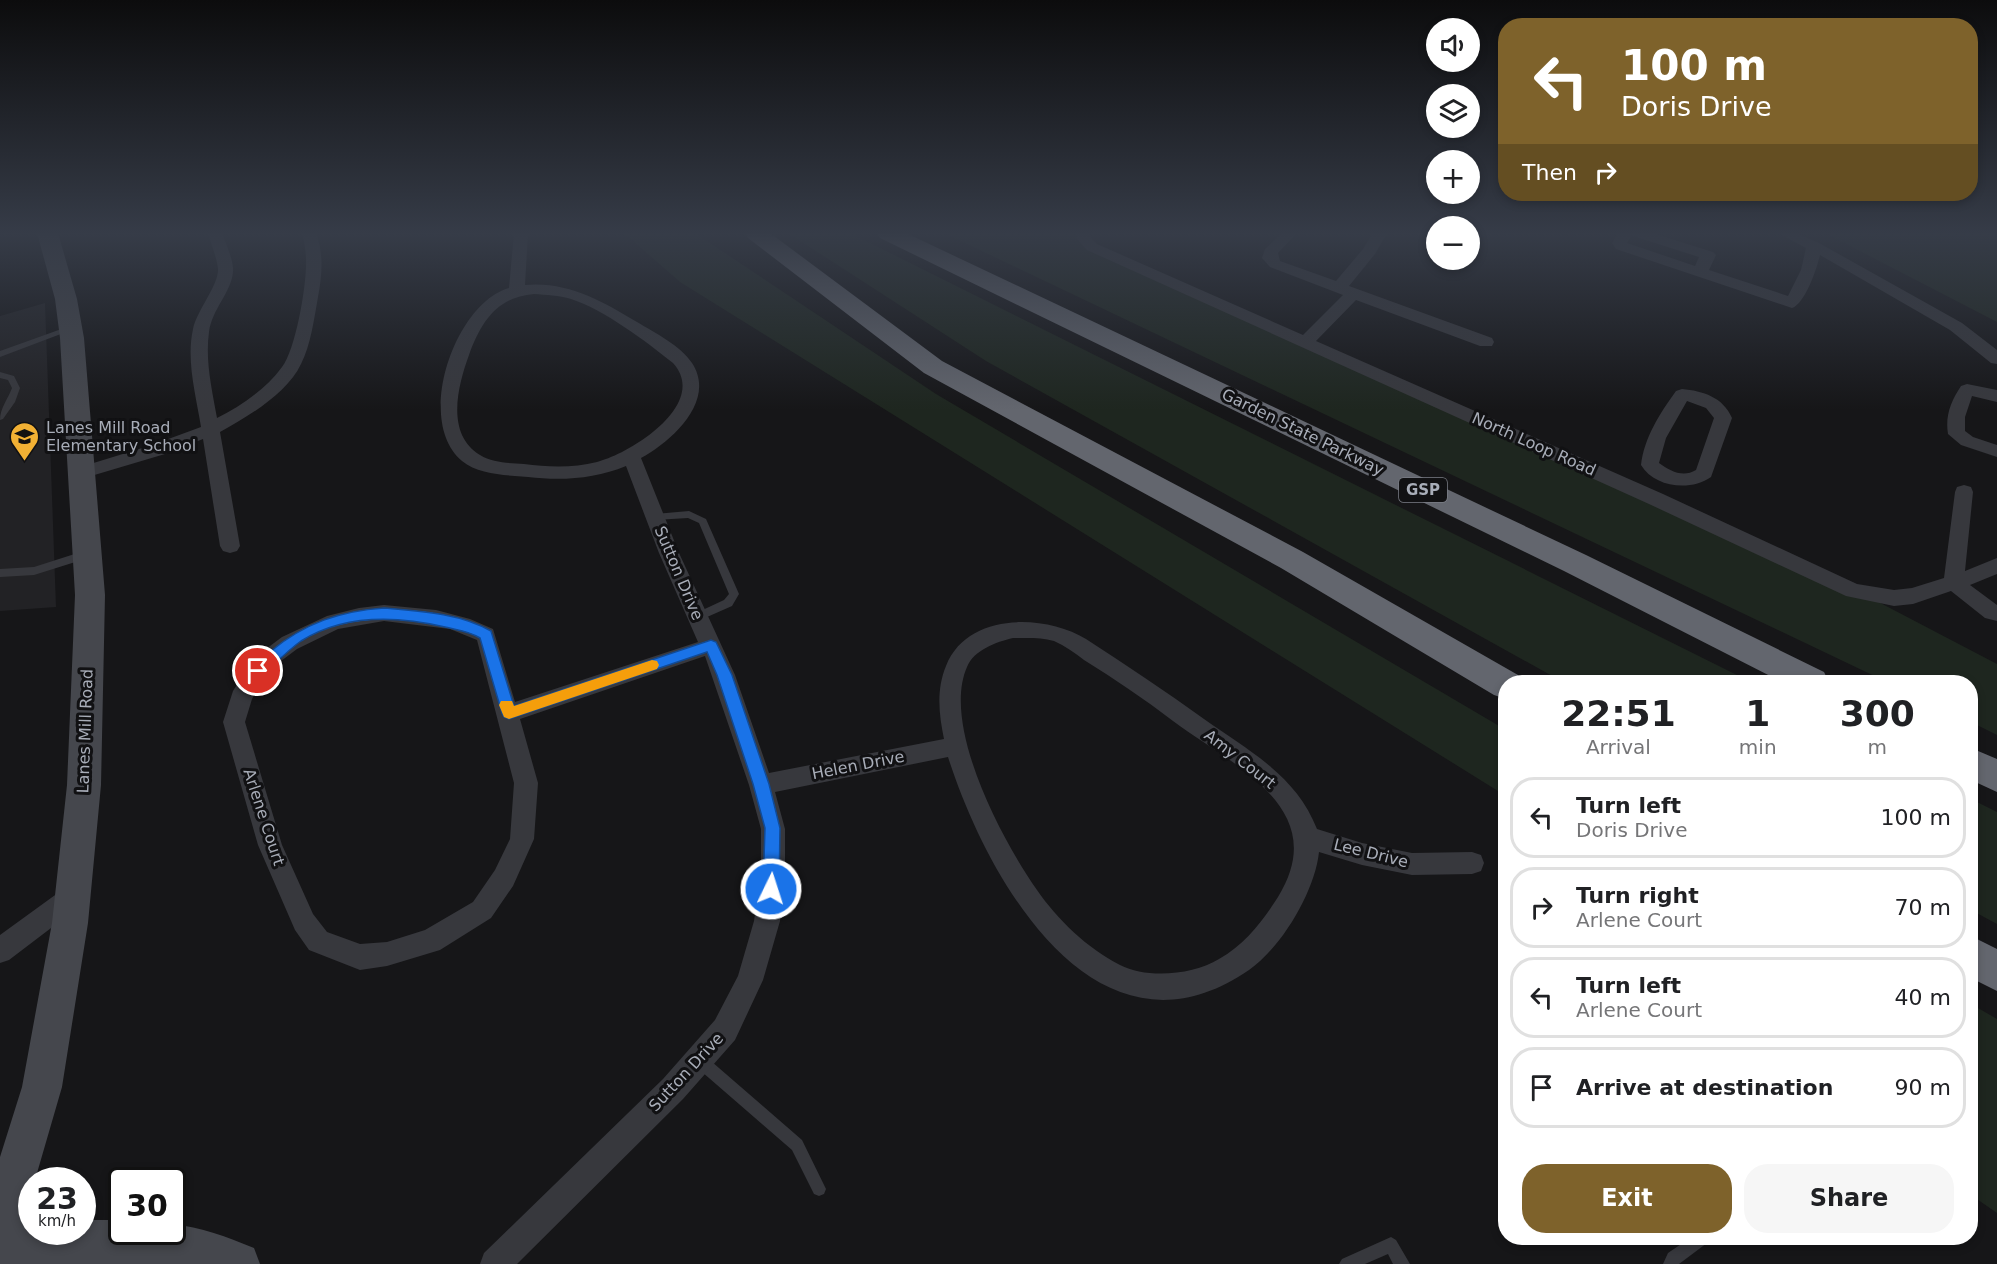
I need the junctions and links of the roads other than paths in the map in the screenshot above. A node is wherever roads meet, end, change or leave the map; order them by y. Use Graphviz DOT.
graph roads {
  1 [pos="64,292"];
  2 [pos="217,292"];
  3 [pos="311,292"];
  4 [pos="510,292"];
  5 [pos="550,292"];
  6 [pos="821,292"];
  7 [pos="835,292"];
  8 [pos="1013,292"];
  9 [pos="1017,292"];
  10 [pos="1193,292"];
  11 [pos="1345,292"];
  12 [pos="1352,292"];
  13 [pos="1763,292"];
  14 [pos="1799,292"];
  15 [pos="1895,292"];
  16 [pos="1032,301"];
  17 [pos="70,329"];
  18 [pos="1306,342"];
  19 [pos="1486,342"];
  20 [pos="0,354"];
  21 [pos="1997,359"];
  22 [pos="933,366"];
  23 [pos="0,375"];
  24 [pos="1997,396"];
  25 [pos="0,417"];
  26 [pos="209,429"];
  27 [pos="1997,451"];
  28 [pos="631,455"];
  29 [pos="81,473"];
  30 [pos="1670,477"];
  31 [pos="1964,492"];
  32 [pos="1656,499"];
  33 [pos="655,517"];
  34 [pos="230,546"];
  35 [pos="87,554"];
  36 [pos="1997,565"];
  37 [pos="0,573"];
  38 [pos="1954,583"];
  39 [pos="1997,613"];
  40 [pos="698,617"];
  41 [pos="711,646"];
  42 [pos="1798,675"];
  43 [pos="1498,680"];
  44 [pos="509,713"];
  45 [pos="956,746"];
  46 [pos="1978,766"];
  47 [pos="1997,776"];
  48 [pos="761,784"];
  49 [pos="1307,837"];
  50 [pos="1472,863"];
  51 [pos="71,898"];
  52 [pos="0,951"];
  53 [pos="1978,960"];
  54 [pos="1997,971"];
  55 [pos="698,1060"];
  56 [pos="819,1189"];
  57 [pos="0,1225"];
  58 [pos="1692,1245"];
  59 [pos="0,1246"];
  60 [pos="238,1264"];
  61 [pos="495,1264"];
  62 [pos="1347,1264"];
  63 [pos="1402,1264"];
  64 [pos="1671,1264"];
  1 -- 17 [label="main road, Lanes Mill Road"];
  2 -- 26 [label="street"];
  3 -- 26 [label="street"];
  4 -- 28 [label="street"];
  5 -- 28 [label="street"];
  6 -- 22 [label="highway"];
  7 -- 22 [label="highway"];
  8 -- 16 [label="highway, Garden State Parkway / GSP"];
  9 -- 16 [label="highway"];
  10 -- 18 [label="street, North Loop Road"];
  11 -- 18 [label="street"];
  12 -- 19 [label="street"];
  13 -- 14 [label="street"];
  15 -- 21 [label="street"];
  16 -- 42 [label="highway, Garden State Parkway / GSP"];
  17 -- 20 [label="lane"];
  17 -- 29 [label="main road, Lanes Mill Road"];
  18 -- 32 [label="street, North Loop Road"];
  22 -- 43 [label="highway"];
  23 -- 25 [label="lane"];
  24 -- 27 [label="street"];
  26 -- 29 [label="street"];
  26 -- 34 [label="street"];
  28 -- 33 [label="street, Sutton Drive"];
  29 -- 35 [label="main road, Lanes Mill Road"];
  30 -- 30 [label="street"];
  30 -- 32 [label="street"];
  31 -- 38 [label="street"];
  32 -- 38 [label="street, North Loop Road"];
  33 -- 40 [label="street, Sutton Drive"];
  33 -- 40 [label="lane"];
  35 -- 37 [label="lane"];
  35 -- 51 [label="main road, Lanes Mill Road"];
  36 -- 38 [label="street, North Loop Road"];
  38 -- 39 [label="street"];
  40 -- 41 [label="street, Sutton Drive"];
  41 -- 44 [label="street"];
  41 -- 48 [label="street, Sutton Drive"];
  44 -- 44 [label="street, Arlene Court"];
  45 -- 48 [label="street, Helen Drive"];
  45 -- 49 [label="street, Amy Court"];
  45 -- 49 [label="street, Amy Court"];
  46 -- 47 [label="highway"];
  48 -- 55 [label="street, Sutton Drive"];
  49 -- 50 [label="street, Lee Drive"];
  51 -- 52 [label="street"];
  51 -- 57 [label="main road, Lanes Mill Road"];
  53 -- 54 [label="highway"];
  55 -- 56 [label="lane"];
  55 -- 61 [label="street, Sutton Drive"];
  58 -- 64 [label="lane"];
  59 -- 60 [label="main road"];
  62 -- 63 [label="lane"];
}
